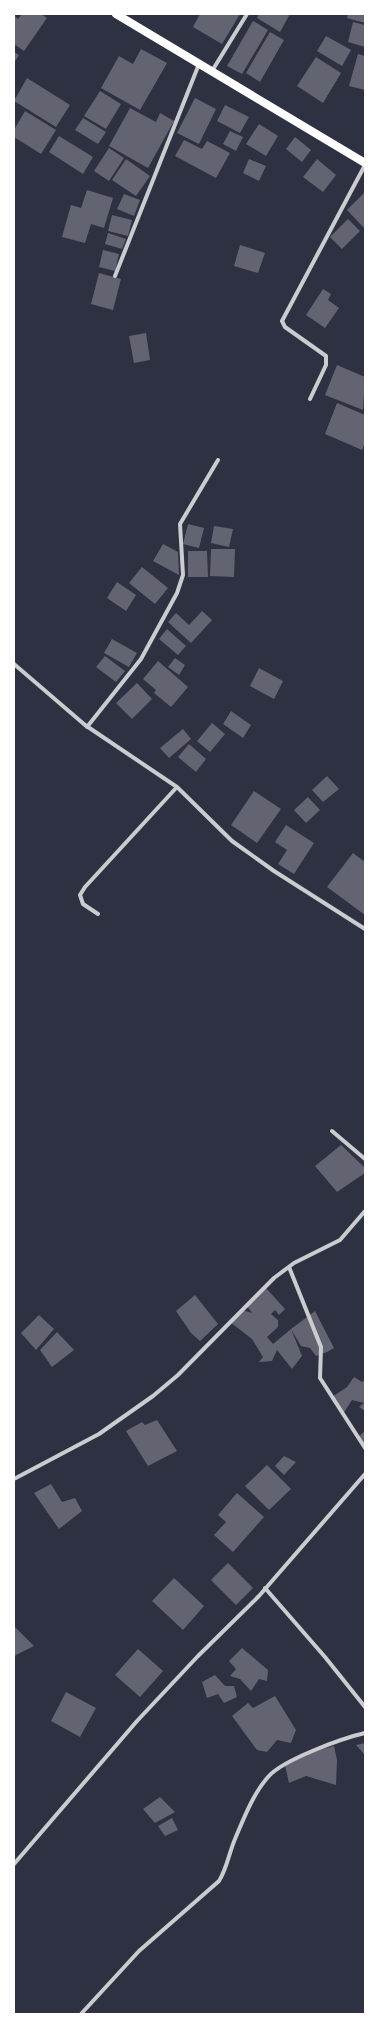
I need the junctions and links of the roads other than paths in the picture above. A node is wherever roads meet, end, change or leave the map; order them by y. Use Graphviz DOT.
graph roads {
  1 [pos="116,14"];
  2 [pos="247,14"];
  3 [pos="199,64"];
  4 [pos="212,71"];
  5 [pos="365,164"];
  6 [pos="115,276"];
  7 [pos="310,399"];
  8 [pos="218,460"];
  9 [pos="14,664"];
  10 [pos="87,727"];
  11 [pos="177,787"];
  12 [pos="98,914"];
  13 [pos="365,929"];
  14 [pos="332,1131"];
  15 [pos="365,1159"];
  16 [pos="365,1211"];
  17 [pos="289,1267"];
  18 [pos="365,1448"];
  19 [pos="365,1474"];
  20 [pos="14,1479"];
  21 [pos="265,1588"];
  22 [pos="365,1707"];
  23 [pos="365,1733"];
  24 [pos="14,1864"];
  25 [pos="82,2014"];
  1 -- 3 [label="main road"];
  2 -- 4 [label="street"];
  3 -- 4 [label="main road"];
  3 -- 6 [label="street"];
  4 -- 5 [label="main road"];
  5 -- 7 [label="street"];
  8 -- 10 [label="street"];
  9 -- 10 [label="street"];
  10 -- 11 [label="street"];
  11 -- 12 [label="street"];
  11 -- 13 [label="street"];
  14 -- 15 [label="street"];
  16 -- 17 [label="street"];
  17 -- 18 [label="street"];
  17 -- 20 [label="street"];
  19 -- 21 [label="street"];
  21 -- 22 [label="street"];
  21 -- 24 [label="street"];
  23 -- 25 [label="street"];
}
